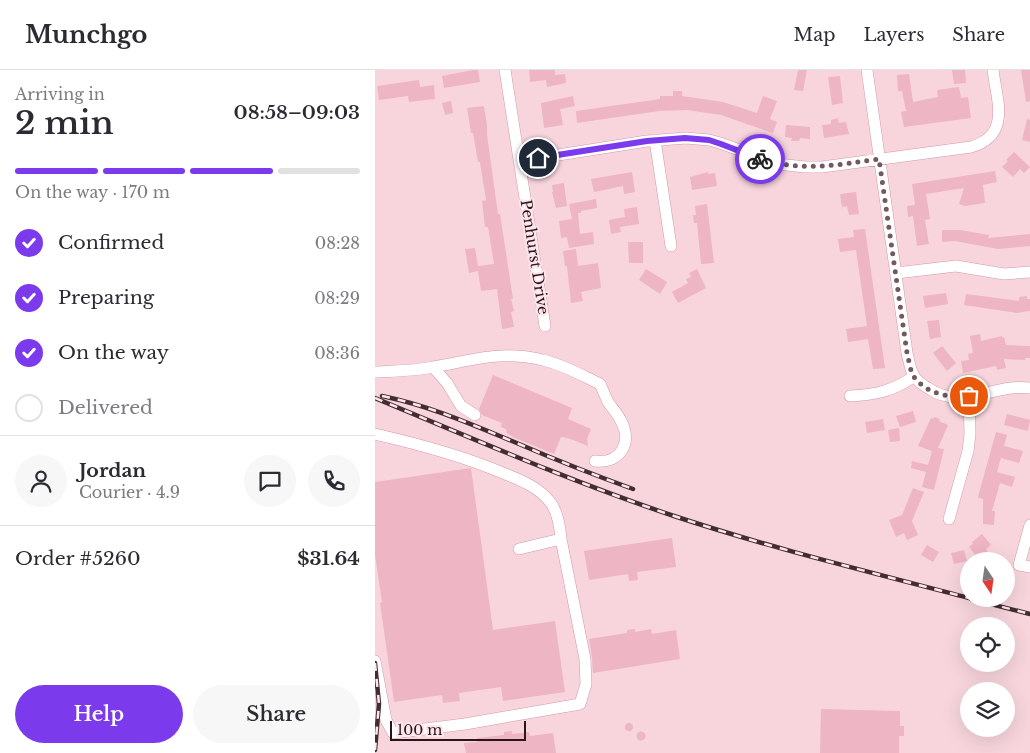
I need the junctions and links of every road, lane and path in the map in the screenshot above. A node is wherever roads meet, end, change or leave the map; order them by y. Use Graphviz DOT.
graph roads {
  1 [pos="505,70"];
  2 [pos="867,70"];
  3 [pos="993,70"];
  4 [pos="655,140"];
  5 [pos="879,159"];
  6 [pos="520,161"];
  7 [pos="671,246"];
  8 [pos="1030,272"];
  9 [pos="896,273"];
  10 [pos="545,326"];
  11 [pos="433,367"];
  12 [pos="375,372"];
  13 [pos="914,376"];
  14 [pos="1030,388"];
  15 [pos="850,396"];
  16 [pos="969,396"];
  17 [pos="475,415"];
  18 [pos="375,434"];
  19 [pos="595,462"];
  20 [pos="949,519"];
  21 [pos="1030,525"];
  22 [pos="561,539"];
  23 [pos="519,549"];
  24 [pos="1030,567"];
  25 [pos="375,661"];
  1 -- 6 [label="street, Penhurst Drive"];
  2 -- 5 [label="street"];
  3 -- 5 [label="street"];
  4 -- 5 [label="street"];
  4 -- 6 [label="street"];
  4 -- 7 [label="street"];
  5 -- 9 [label="street"];
  6 -- 10 [label="street, Penhurst Drive"];
  8 -- 9 [label="street"];
  9 -- 13 [label="street"];
  11 -- 12 [label="street"];
  11 -- 17 [label="street"];
  11 -- 19 [label="street"];
  13 -- 15 [label="street"];
  13 -- 16 [label="street"];
  14 -- 16 [label="street"];
  16 -- 20 [label="street"];
  18 -- 22 [label="street"];
  21 -- 24 [label="street"];
  22 -- 23 [label="street"];
  22 -- 25 [label="street"];
}
